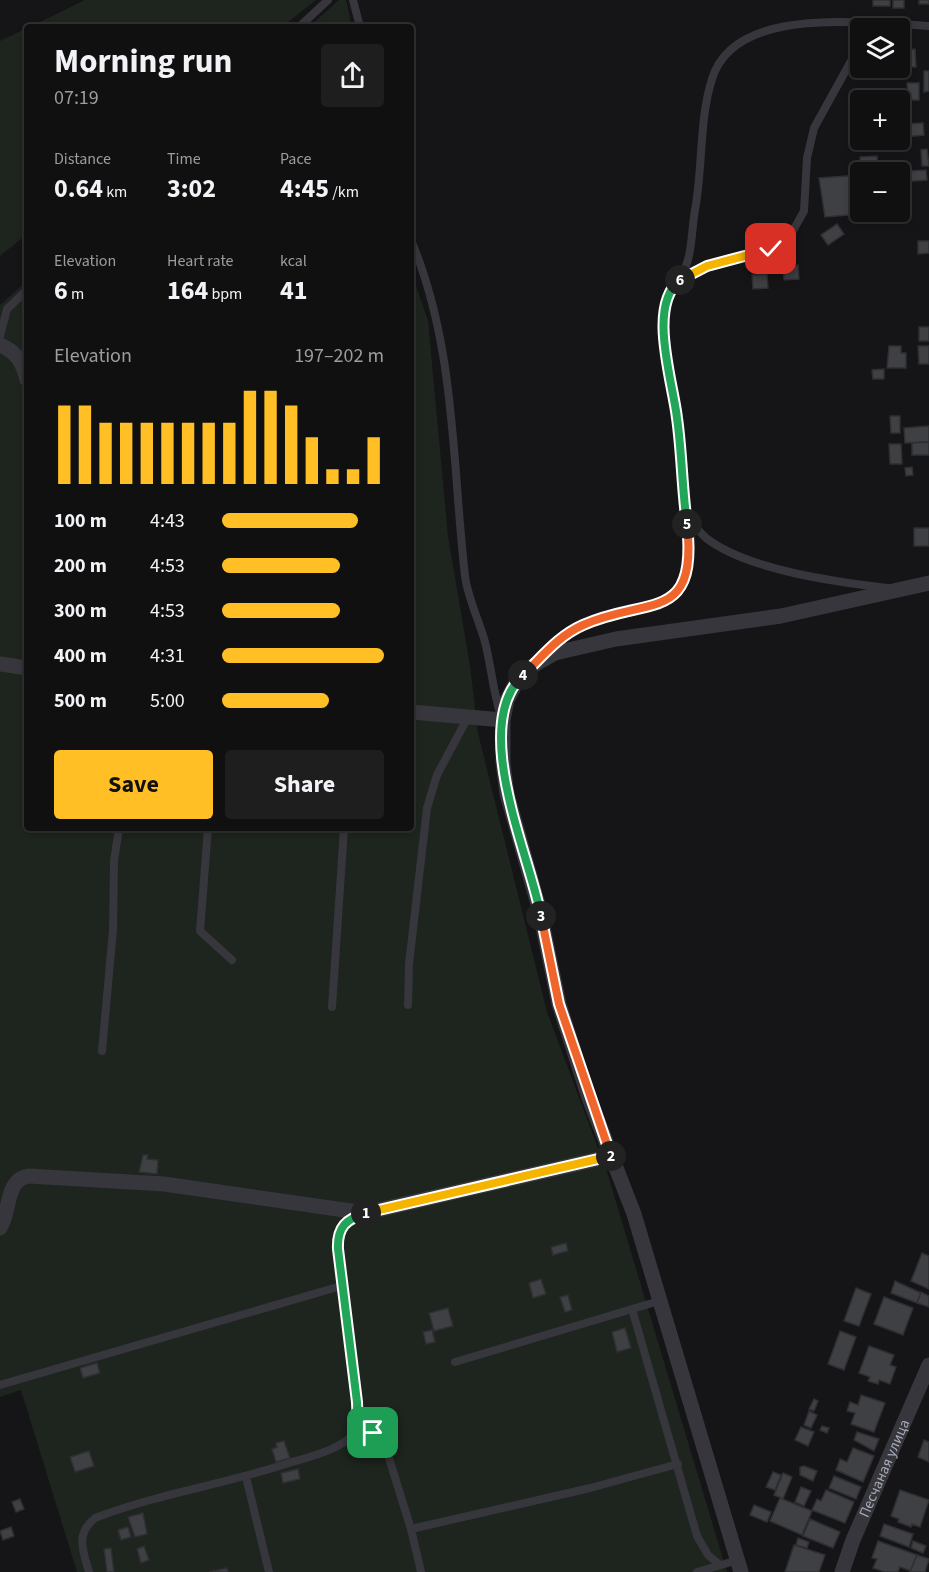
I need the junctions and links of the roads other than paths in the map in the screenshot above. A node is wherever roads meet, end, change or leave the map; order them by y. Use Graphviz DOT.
graph roads {
  1 [pos="328,0"];
  2 [pos="353,0"];
  3 [pos="850,23"];
  4 [pos="301,24"];
  5 [pos="359,24"];
  6 [pos="910,25"];
  7 [pos="929,26"];
  8 [pos="850,63"];
  9 [pos="414,248"];
  10 [pos="677,283"];
  11 [pos="24,293"];
  12 [pos="0,336"];
  13 [pos="0,345"];
  14 [pos="24,370"];
  15 [pos="685,512"];
  16 [pos="929,583"];
  17 [pos="900,589"];
  18 [pos="0,664"];
  19 [pos="534,665"];
  20 [pos="24,668"];
  21 [pos="414,712"];
  22 [pos="468,717"];
  23 [pos="502,720"];
  24 [pos="119,831"];
  25 [pos="208,831"];
  26 [pos="344,831"];
  27 [pos="232,960"];
  28 [pos="408,1005"];
  29 [pos="332,1007"];
  30 [pos="102,1051"];
  31 [pos="611,1156"];
  32 [pos="365,1213"];
  33 [pos="0,1228"];
  34 [pos="341,1286"];
  35 [pos="659,1301"];
  36 [pos="632,1309"];
  37 [pos="455,1362"];
  38 [pos="929,1365"];
  39 [pos="0,1385"];
  40 [pos="358,1430"];
  41 [pos="678,1464"];
  42 [pos="246,1477"];
  43 [pos="411,1529"];
  44 [pos="720,1565"];
  45 [pos="740,1566"];
  46 [pos="89,1572"];
  47 [pos="269,1572"];
  48 [pos="420,1572"];
  49 [pos="697,1572"];
  50 [pos="842,1572"];
  1 -- 4 [label="lane"];
  2 -- 5 [label="lane"];
  3 -- 10 [label="lane"];
  6 -- 7 [label="lane"];
  8 -- 10 [label="lane"];
  9 -- 23 [label="lane"];
  10 -- 15 [label="lane"];
  11 -- 12 [label="lane"];
  13 -- 14 [label="street"];
  15 -- 17 [label="lane"];
  15 -- 19 [label="lane"];
  16 -- 17 [label="street"];
  17 -- 19 [label="street"];
  18 -- 20 [label="street"];
  19 -- 23 [label="street"];
  21 -- 22 [label="street"];
  22 -- 23 [label="street"];
  22 -- 28 [label="lane"];
  23 -- 31 [label="street"];
  24 -- 30 [label="lane"];
  25 -- 27 [label="lane"];
  26 -- 29 [label="lane"];
  31 -- 32 [label="street"];
  31 -- 35 [label="street"];
  32 -- 33 [label="street"];
  32 -- 34 [label="lane"];
  34 -- 39 [label="lane"];
  34 -- 40 [label="lane"];
  35 -- 36 [label="lane"];
  35 -- 45 [label="street"];
  36 -- 37 [label="lane"];
  36 -- 41 [label="lane"];
  38 -- 50 [label="street, Песчаная улица"];
  40 -- 42 [label="lane"];
  40 -- 43 [label="lane"];
  41 -- 43 [label="lane"];
  41 -- 44 [label="lane"];
  42 -- 46 [label="lane"];
  42 -- 47 [label="lane"];
  43 -- 48 [label="lane"];
  44 -- 45 [label="lane"];
  44 -- 49 [label="lane"];
}
